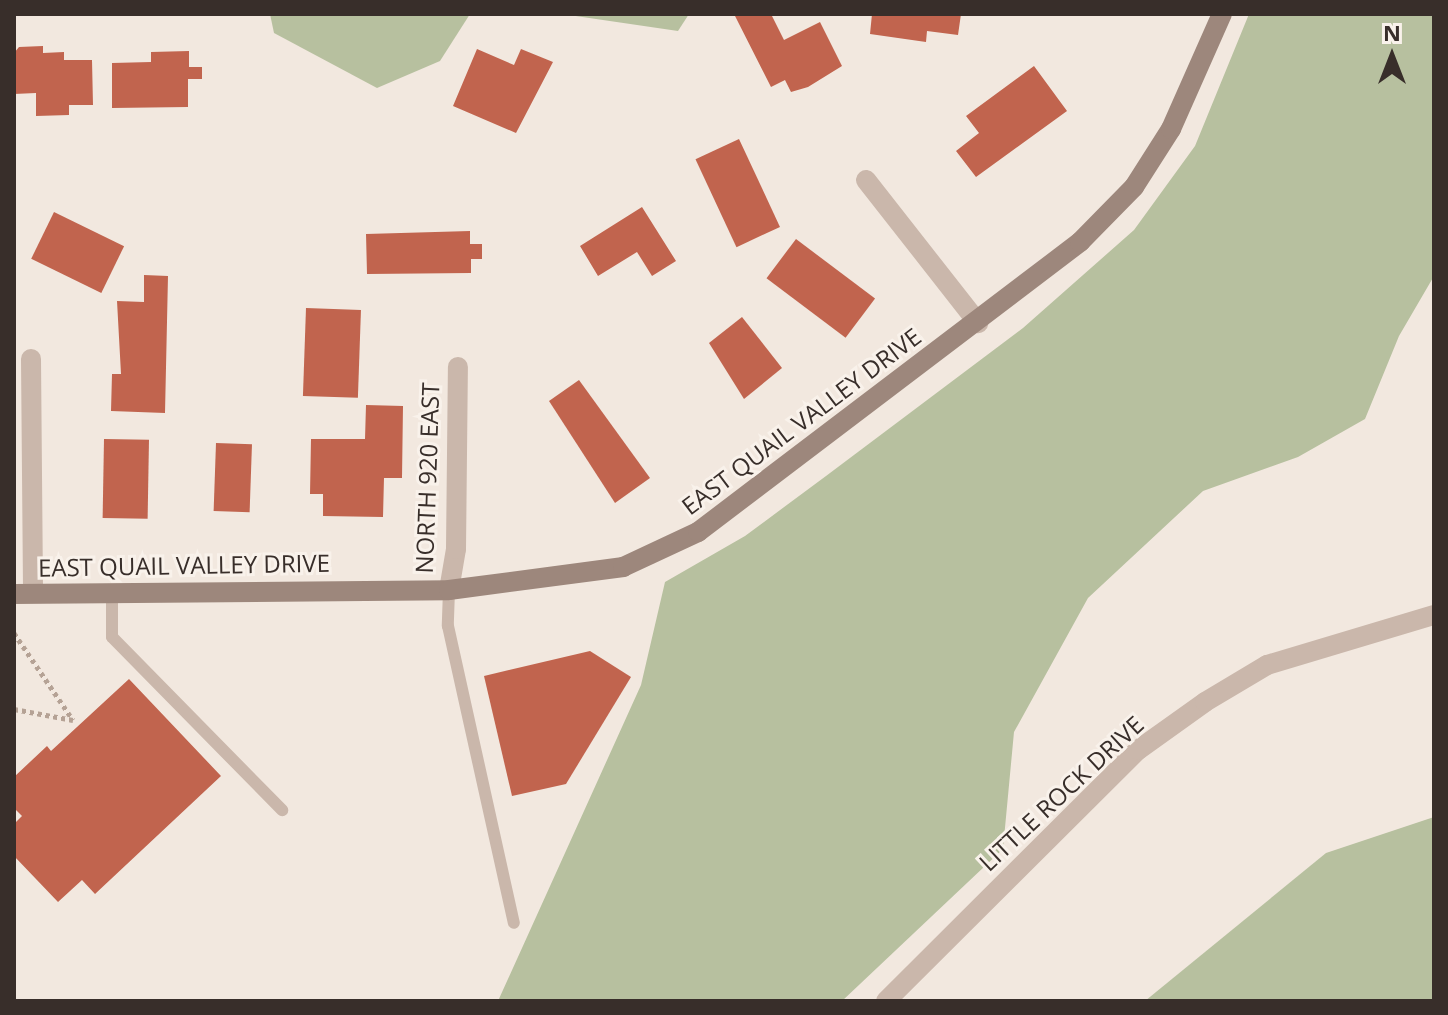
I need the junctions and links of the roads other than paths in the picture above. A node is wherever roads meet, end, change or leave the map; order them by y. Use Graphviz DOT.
graph roads {
  1 [pos="1222,14"];
  2 [pos="866,180"];
  3 [pos="978,323"];
  4 [pos="31,359"];
  5 [pos="458,367"];
  6 [pos="449,590"];
  7 [pos="112,592"];
  8 [pos="24,594"];
  9 [pos="1434,615"];
  10 [pos="282,810"];
  11 [pos="514,923"];
  12 [pos="886,1001"];
  1 -- 3 [label="street, EAST QUAIL VALLEY DRIVE"];
  2 -- 3 [label="street"];
  3 -- 6 [label="street, EAST QUAIL VALLEY DRIVE"];
  4 -- 8 [label="street"];
  5 -- 6 [label="street, NORTH 920 EAST"];
  6 -- 7 [label="street, EAST QUAIL VALLEY DRIVE"];
  6 -- 11 [label="lane"];
  7 -- 8 [label="street, EAST QUAIL VALLEY DRIVE"];
  7 -- 10 [label="lane"];
  9 -- 12 [label="street, LITTLE ROCK DRIVE"];
}
